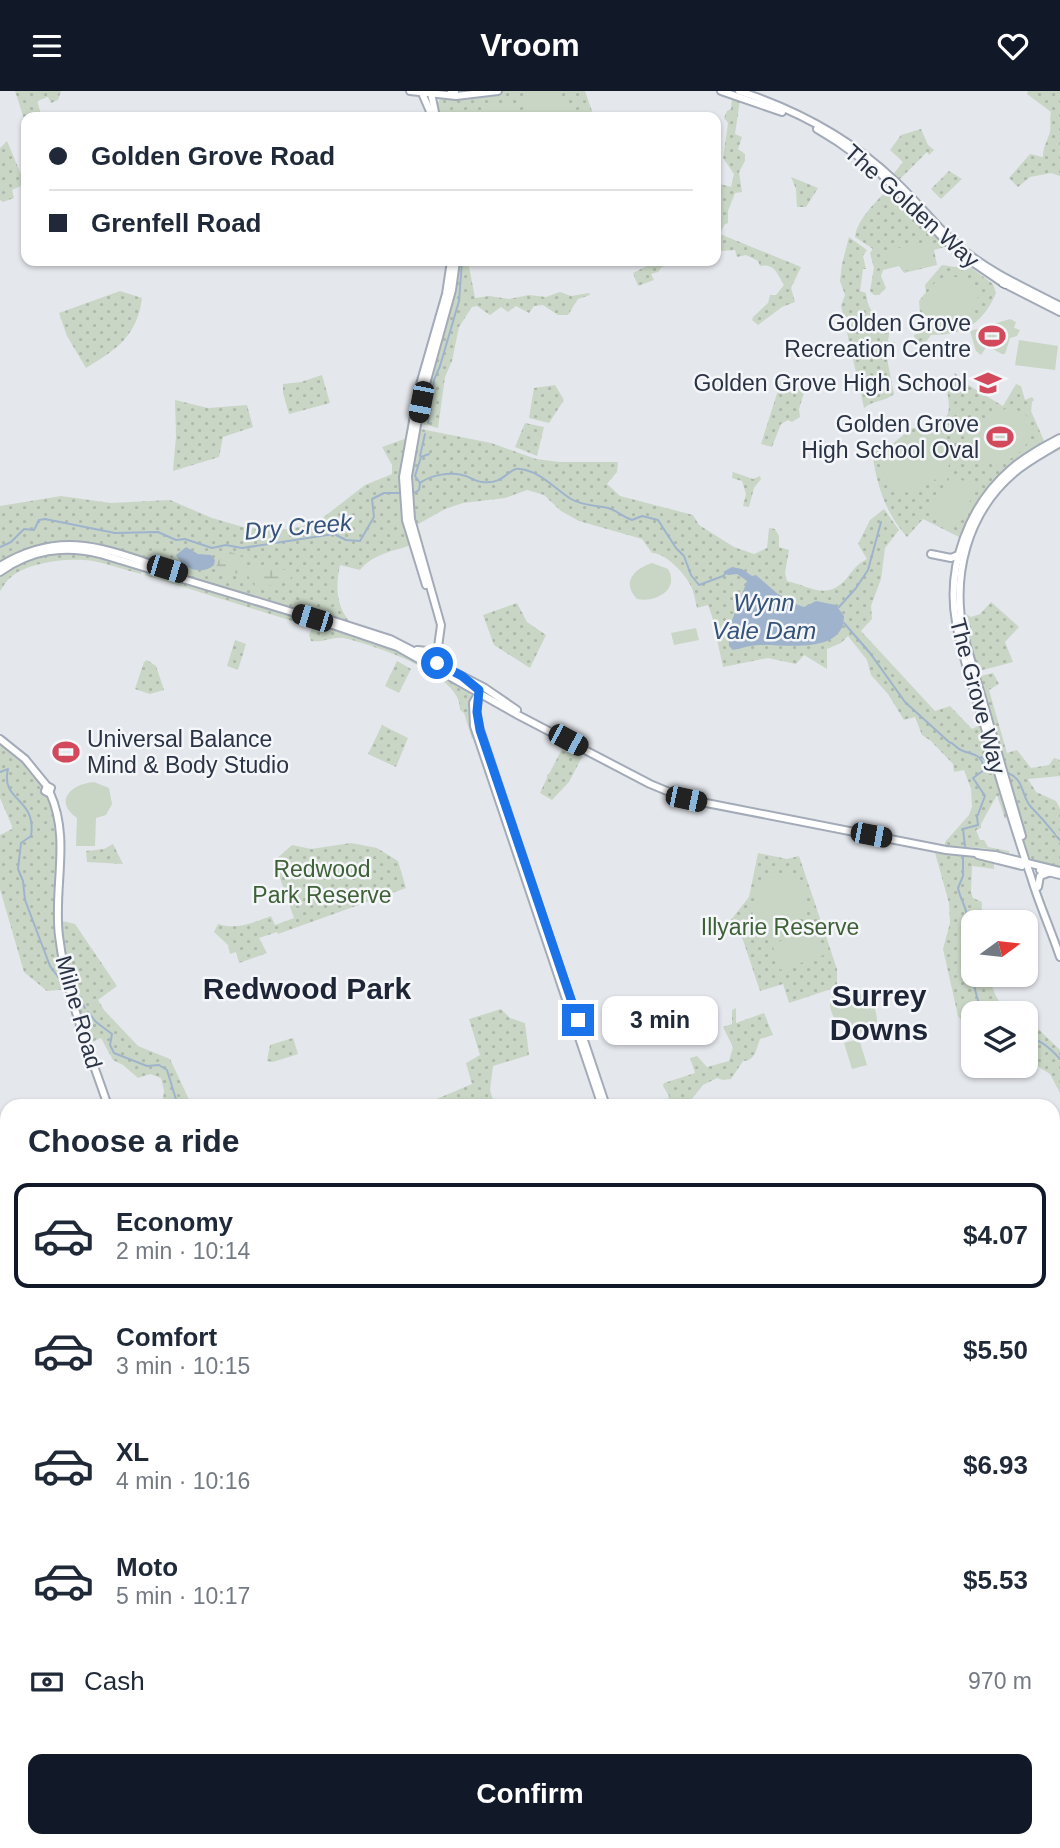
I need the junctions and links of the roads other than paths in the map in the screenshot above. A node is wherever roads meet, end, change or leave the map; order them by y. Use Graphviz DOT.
graph roads {
  1 [pos="410,91"];
  2 [pos="498,91"];
  3 [pos="721,91"];
  4 [pos="733,92"];
  5 [pos="428,93"];
  6 [pos="452,93"];
  7 [pos="432,112"];
  8 [pos="434,112"];
  9 [pos="885,175"];
  10 [pos="893,182"];
  11 [pos="883,188"];
  12 [pos="452,266"];
  13 [pos="1030,294"];
  14 [pos="1060,310"];
  15 [pos="1060,438"];
  16 [pos="1060,443"];
  17 [pos="1050,446"];
  18 [pos="406,493"];
  19 [pos="932,554"];
  20 [pos="959,560"];
  21 [pos="0,566"];
  22 [pos="0,572"];
  23 [pos="440,641"];
  24 [pos="433,649"];
  25 [pos="411,650"];
  26 [pos="430,661"];
  27 [pos="441,665"];
  28 [pos="973,676"];
  29 [pos="461,679"];
  30 [pos="479,692"];
  31 [pos="491,696"];
  32 [pos="475,704"];
  33 [pos="0,739"];
  34 [pos="1015,827"];
  35 [pos="970,852"];
  36 [pos="995,855"];
  37 [pos="1027,866"];
  38 [pos="1058,873"];
  39 [pos="1037,889"];
  40 [pos="1049,925"];
  41 [pos="1060,957"];
  42 [pos="105,1099"];
  43 [pos="602,1099"];
  1 -- 5 [label="main road"];
  2 -- 6 [label="main road"];
  3 -- 4 [label="main road, The Golden Way"];
  4 -- 9 [label="main road, The Golden Way"];
  5 -- 6 [label="main road"];
  5 -- 7 [label="main road"];
  6 -- 8 [label="main road"];
  9 -- 10 [label="main road"];
  9 -- 11 [label="main road"];
  10 -- 13 [label="main road, The Golden Way"];
  10 -- 13 [label="main road, The Golden Way"];
  12 -- 18 [label="main road"];
  13 -- 14 [label="main road"];
  15 -- 17 [label="main road, The Grove Way"];
  16 -- 17 [label="main road, The Grove Way"];
  17 -- 20 [label="main road, The Grove Way"];
  18 -- 23 [label="main road"];
  18 -- 24 [label="main road"];
  19 -- 20 [label="main road"];
  20 -- 28 [label="main road, The Grove Way"];
  21 -- 25 [label="main road"];
  22 -- 26 [label="main road"];
  23 -- 26 [label="main road"];
  23 -- 27 [label="main road"];
  24 -- 25 [label="main road"];
  24 -- 26 [label="main road"];
  25 -- 26 [label="main road"];
  26 -- 27 [label="main road"];
  26 -- 29 [label="main road"];
  27 -- 29 [label="main road"];
  28 -- 34 [label="main road, The Grove Way"];
  28 -- 37 [label="main road, The Grove Way"];
  29 -- 30 [label="main road"];
  29 -- 31 [label="main road"];
  29 -- 32 [label="main road"];
  30 -- 31 [label="main road"];
  30 -- 32 [label="main road"];
  31 -- 32 [label="main road"];
  31 -- 35 [label="main road"];
  32 -- 43 [label="main road"];
  33 -- 42 [label="main road, Milne Road"];
  34 -- 36 [label="main road"];
  34 -- 37 [label="main road, The Grove Way"];
  35 -- 36 [label="main road"];
  35 -- 37 [label="main road"];
  36 -- 37 [label="main road"];
  37 -- 38 [label="main road"];
  37 -- 39 [label="main road"];
  38 -- 39 [label="main road"];
  39 -- 40 [label="main road"];
  39 -- 40 [label="main road"];
  40 -- 41 [label="main road"];
}
